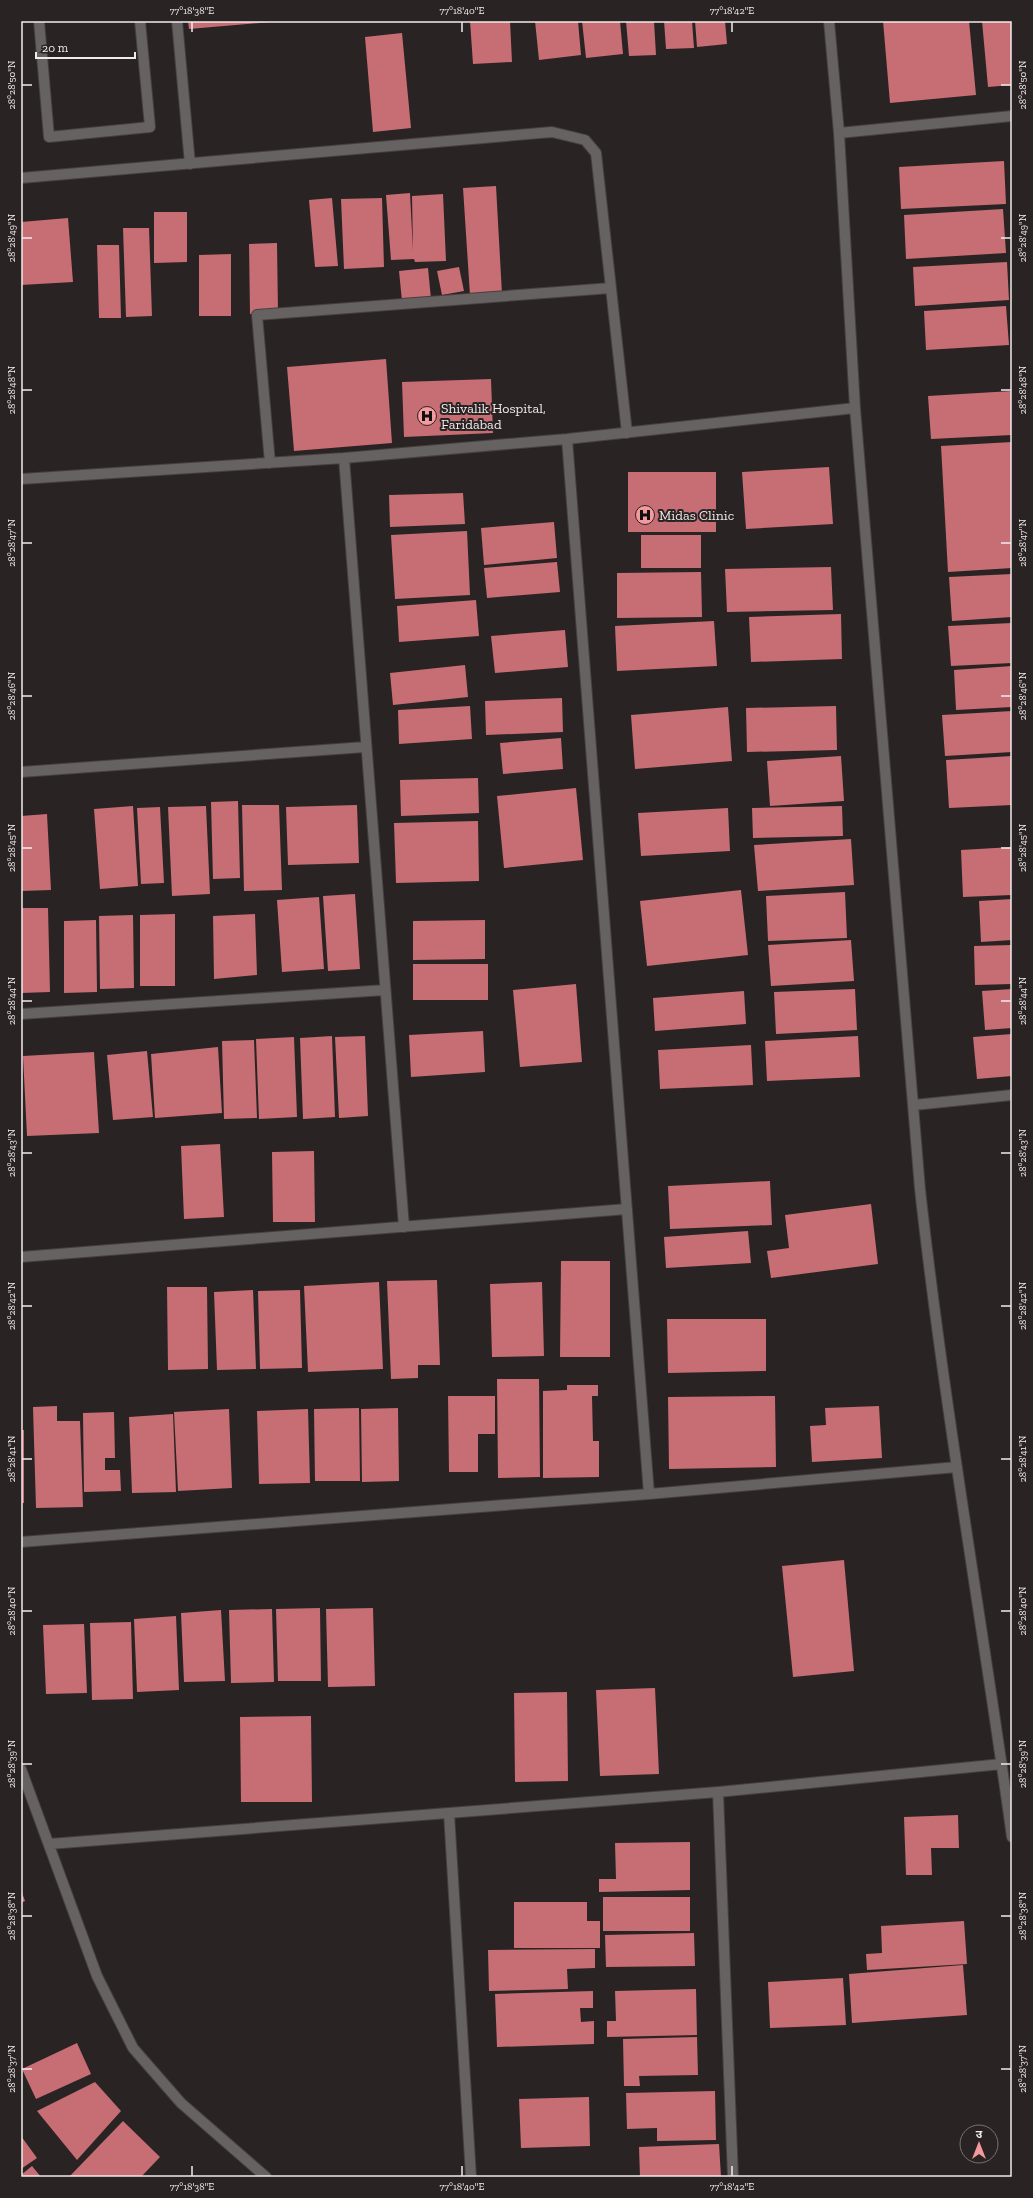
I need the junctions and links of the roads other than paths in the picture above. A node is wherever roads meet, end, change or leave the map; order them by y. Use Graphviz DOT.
graph roads {
  1 [pos="39,21"];
  2 [pos="140,21"];
  3 [pos="177,21"];
  4 [pos="829,21"];
  5 [pos="1012,116"];
  6 [pos="839,133"];
  7 [pos="190,164"];
  8 [pos="21,178"];
  9 [pos="611,288"];
  10 [pos="855,408"];
  11 [pos="627,433"];
  12 [pos="567,439"];
  13 [pos="344,458"];
  14 [pos="270,463"];
  15 [pos="21,479"];
  16 [pos="366,748"];
  17 [pos="21,772"];
  18 [pos="385,990"];
  19 [pos="21,1014"];
  20 [pos="1012,1095"];
  21 [pos="914,1105"];
  22 [pos="627,1209"];
  23 [pos="404,1227"];
  24 [pos="21,1257"];
  25 [pos="957,1467"];
  26 [pos="649,1494"];
  27 [pos="21,1542"];
  28 [pos="1002,1764"];
  29 [pos="21,1769"];
  30 [pos="718,1792"];
  31 [pos="450,1813"];
  32 [pos="1012,1837"];
  33 [pos="49,1844"];
  34 [pos="266,2177"];
  35 [pos="471,2177"];
  36 [pos="733,2177"];
  1 -- 2 [label="street"];
  3 -- 7 [label="street"];
  4 -- 6 [label="street"];
  5 -- 6 [label="street"];
  6 -- 10 [label="street"];
  7 -- 8 [label="street"];
  7 -- 9 [label="street"];
  9 -- 11 [label="street"];
  9 -- 14 [label="street"];
  10 -- 11 [label="street"];
  10 -- 21 [label="street"];
  11 -- 12 [label="street"];
  12 -- 13 [label="street"];
  12 -- 22 [label="street"];
  13 -- 14 [label="street"];
  13 -- 16 [label="street"];
  14 -- 15 [label="street"];
  16 -- 17 [label="street"];
  16 -- 18 [label="street"];
  18 -- 19 [label="street"];
  18 -- 23 [label="street"];
  20 -- 21 [label="street"];
  21 -- 25 [label="street"];
  22 -- 23 [label="street"];
  22 -- 26 [label="street"];
  23 -- 24 [label="street"];
  25 -- 26 [label="street"];
  25 -- 28 [label="street"];
  26 -- 27 [label="street"];
  28 -- 30 [label="street"];
  28 -- 32 [label="street"];
  29 -- 33 [label="street"];
  30 -- 31 [label="street"];
  30 -- 36 [label="street"];
  31 -- 33 [label="street"];
  31 -- 35 [label="street"];
  33 -- 34 [label="street"];
}
